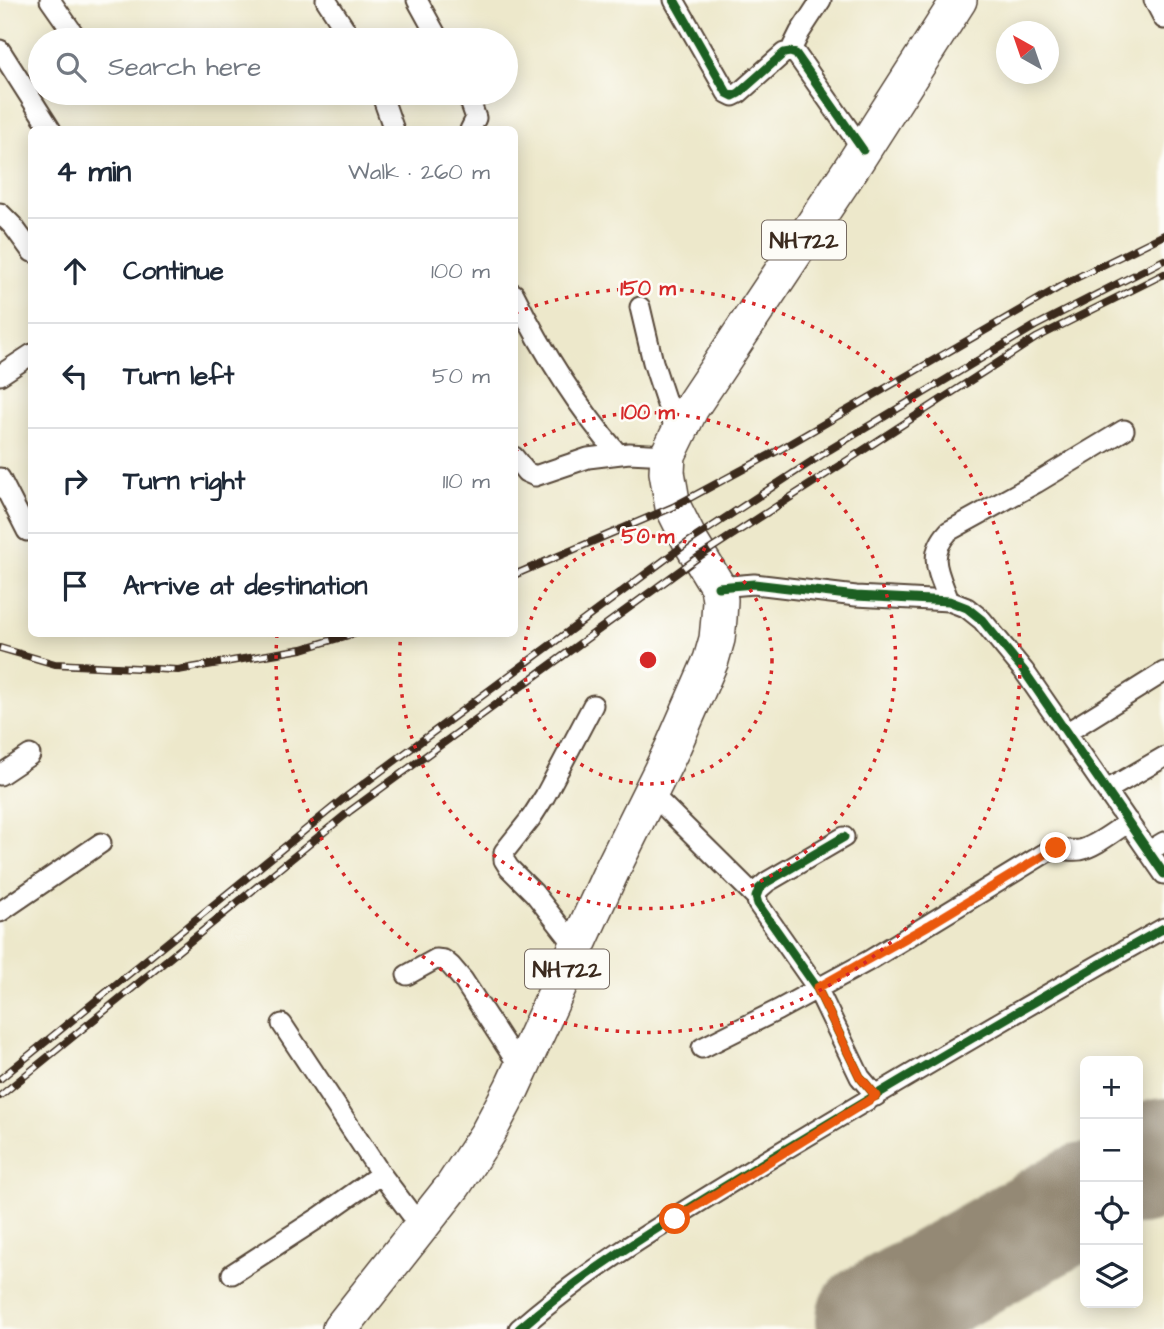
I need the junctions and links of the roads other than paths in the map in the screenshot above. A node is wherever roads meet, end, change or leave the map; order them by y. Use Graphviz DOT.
graph roads {
  1 [pos="50,0"];
  2 [pos="326,0"];
  3 [pos="417,0"];
  4 [pos="674,0"];
  5 [pos="821,0"];
  6 [pos="959,0"];
  7 [pos="1154,0"];
  8 [pos="1164,19"];
  9 [pos="70,28"];
  10 [pos="344,28"];
  11 [pos="432,28"];
  12 [pos="0,50"];
  13 [pos="790,52"];
  14 [pos="28,94"];
  15 [pos="35,105"];
  16 [pos="385,105"];
  17 [pos="471,105"];
  18 [pos="48,126"];
  19 [pos="393,126"];
  20 [pos="472,126"];
  21 [pos="863,150"];
  22 [pos="0,212"];
  23 [pos="28,247"];
  24 [pos="518,301"];
  25 [pos="640,307"];
  26 [pos="28,357"];
  27 [pos="0,375"];
  28 [pos="1124,430"];
  29 [pos="673,445"];
  30 [pos="618,454"];
  31 [pos="518,462"];
  32 [pos="0,478"];
  33 [pos="27,531"];
  34 [pos="718,587"];
  35 [pos="949,601"];
  36 [pos="1164,672"];
  37 [pos="593,705"];
  38 [pos="1066,733"];
  39 [pos="30,755"];
  40 [pos="1164,757"];
  41 [pos="0,775"];
  42 [pos="1107,790"];
  43 [pos="650,792"];
  44 [pos="1129,822"];
  45 [pos="844,837"];
  46 [pos="101,844"];
  47 [pos="1156,847"];
  48 [pos="1164,874"];
  49 [pos="756,897"];
  50 [pos="0,912"];
  51 [pos="1164,928"];
  52 [pos="577,948"];
  53 [pos="407,975"];
  54 [pos="817,988"];
  55 [pos="282,1024"];
  56 [pos="702,1048"];
  57 [pos="521,1069"];
  58 [pos="876,1096"];
  59 [pos="381,1174"];
  60 [pos="421,1227"];
  61 [pos="232,1274"];
  62 [pos="543,1320"];
  63 [pos="340,1329"];
  64 [pos="519,1329"];
  1 -- 9 [label="street"];
  2 -- 10 [label="street"];
  3 -- 11 [label="street"];
  4 -- 13 [label="street"];
  5 -- 13 [label="street"];
  6 -- 21 [label="highway, NH722"];
  7 -- 8 [label="street"];
  12 -- 14 [label="street"];
  13 -- 21 [label="street"];
  15 -- 18 [label="street"];
  16 -- 19 [label="street"];
  17 -- 20 [label="street"];
  21 -- 29 [label="highway, NH722"];
  22 -- 23 [label="street"];
  24 -- 30 [label="street"];
  25 -- 29 [label="street"];
  26 -- 27 [label="street"];
  28 -- 35 [label="street"];
  29 -- 30 [label="street"];
  29 -- 34 [label="highway, NH722"];
  30 -- 31 [label="street"];
  32 -- 33 [label="street"];
  34 -- 35 [label="street"];
  34 -- 43 [label="highway, NH722"];
  35 -- 38 [label="street"];
  36 -- 38 [label="street"];
  37 -- 52 [label="street"];
  38 -- 42 [label="street"];
  39 -- 41 [label="street"];
  40 -- 42 [label="street"];
  42 -- 44 [label="street"];
  43 -- 49 [label="street"];
  43 -- 52 [label="highway, NH722"];
  44 -- 47 [label="street"];
  44 -- 54 [label="street"];
  45 -- 49 [label="street"];
  46 -- 50 [label="street"];
  47 -- 48 [label="street"];
  49 -- 54 [label="street"];
  51 -- 58 [label="street"];
  52 -- 57 [label="highway, NH722"];
  53 -- 57 [label="street"];
  54 -- 56 [label="street"];
  54 -- 58 [label="street"];
  55 -- 59 [label="street"];
  57 -- 60 [label="highway, NH722"];
  58 -- 62 [label="street"];
  59 -- 60 [label="street"];
  59 -- 61 [label="street"];
  60 -- 63 [label="highway, NH722"];
  62 -- 64 [label="street"];
}
